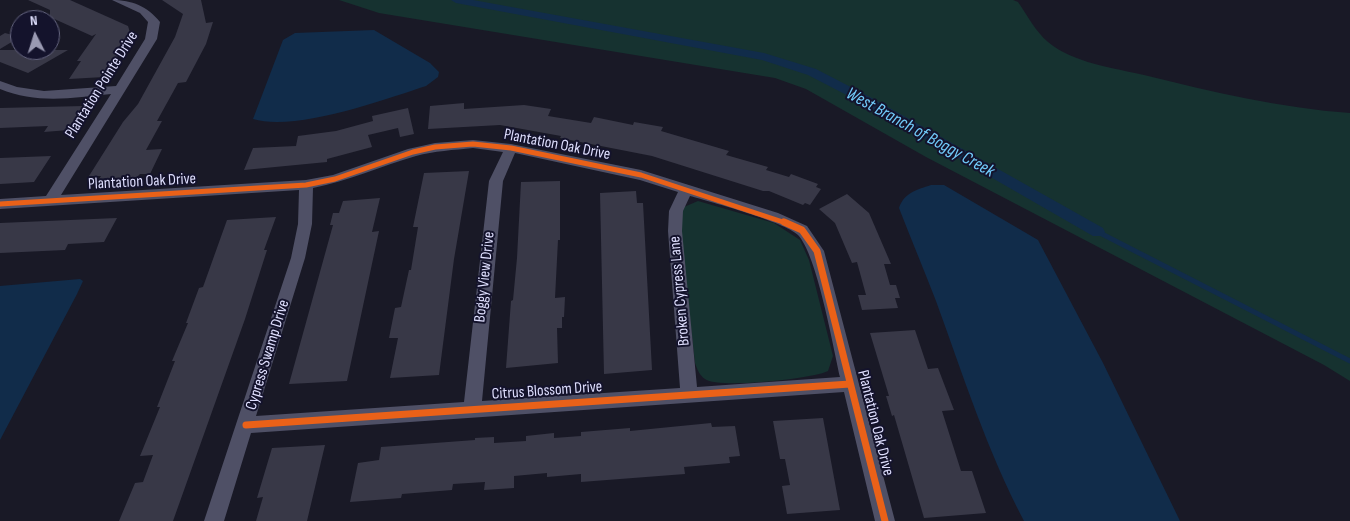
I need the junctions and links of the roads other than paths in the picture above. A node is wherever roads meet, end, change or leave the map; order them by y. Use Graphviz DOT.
graph roads {
  1 [pos="116,0"];
  2 [pos="0,85"];
  3 [pos="121,89"];
  4 [pos="511,148"];
  5 [pos="306,186"];
  6 [pos="686,189"];
  7 [pos="50,201"];
  8 [pos="0,204"];
  9 [pos="850,384"];
  10 [pos="689,395"];
  11 [pos="472,410"];
  12 [pos="246,425"];
  13 [pos="214,521"];
  14 [pos="886,521"];
  1 -- 3 [label="street, Plantation Pointe Drive"];
  2 -- 3 [label="street"];
  3 -- 7 [label="street, Plantation Pointe Drive"];
  4 -- 5 [label="street, Plantation Oak Drive"];
  4 -- 6 [label="street, Plantation Oak Drive"];
  4 -- 11 [label="street, Boggy View Drive"];
  5 -- 7 [label="street, Plantation Oak Drive"];
  5 -- 12 [label="street, Cypress Swamp Drive"];
  6 -- 9 [label="street, Plantation Oak Drive"];
  6 -- 10 [label="street, Broken Cypress Lane"];
  7 -- 8 [label="street, Plantation Oak Drive"];
  9 -- 10 [label="street, Citrus Blossom Drive"];
  9 -- 14 [label="street, Plantation Oak Drive"];
  10 -- 11 [label="street, Citrus Blossom Drive"];
  11 -- 12 [label="street, Citrus Blossom Drive"];
  12 -- 13 [label="street, Cypress Swamp Drive"];
}
